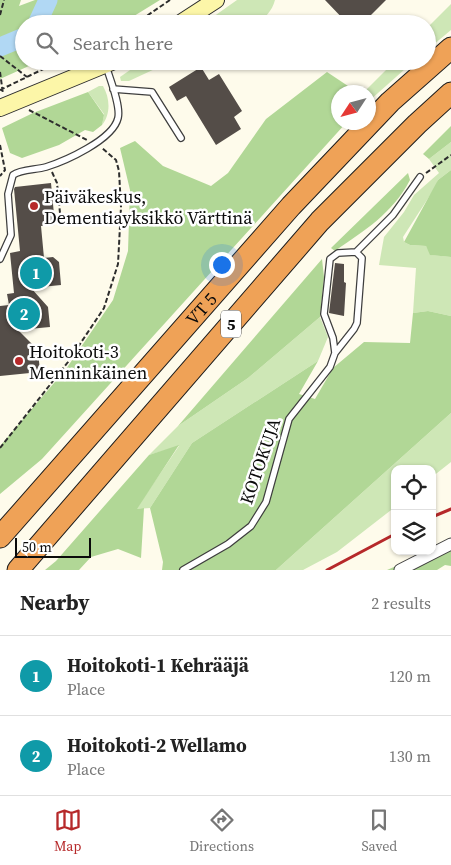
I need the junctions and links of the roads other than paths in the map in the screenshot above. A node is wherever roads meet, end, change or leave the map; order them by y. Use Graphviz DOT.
graph roads {
  1 [pos="216,0"];
  2 [pos="193,15"];
  3 [pos="451,48"];
  4 [pos="436,61"];
  5 [pos="95,70"];
  6 [pos="111,70"];
  7 [pos="426,70"];
  8 [pos="113,89"];
  9 [pos="451,93"];
  10 [pos="0,108"];
  11 [pos="181,138"];
  12 [pos="420,177"];
  13 [pos="356,252"];
  14 [pos="0,258"];
  15 [pos="335,353"];
  16 [pos="0,537"];
  17 [pos="451,544"];
  18 [pos="20,568"];
  19 [pos="183,570"];
  20 [pos="400,570"];
  1 -- 2 [label="main road"];
  3 -- 4 [label="highway, VT 5 / 5"];
  5 -- 10 [label="main road"];
  6 -- 8 [label="lane"];
  7 -- 16 [label="highway, VT 5 / 5"];
  8 -- 11 [label="lane"];
  8 -- 14 [label="lane"];
  9 -- 18 [label="highway, VT 5 / 5"];
  12 -- 13 [label="lane"];
  13 -- 15 [label="lane"];
  13 -- 15 [label="lane"];
  15 -- 19 [label="lane, KOTOKUJA"];
  17 -- 20 [label="street"];
}
